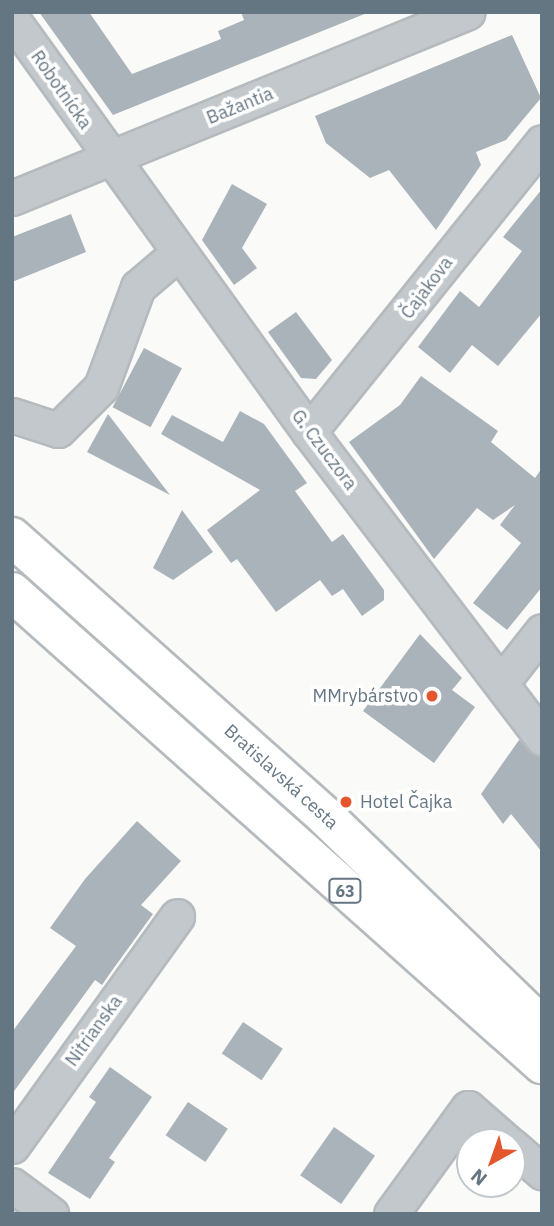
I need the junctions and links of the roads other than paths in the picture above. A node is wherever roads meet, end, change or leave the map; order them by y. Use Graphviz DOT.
graph roads {
  1 [pos="468,12"];
  2 [pos="12,19"];
  3 [pos="542,142"];
  4 [pos="109,160"];
  5 [pos="12,198"];
  6 [pos="178,253"];
  7 [pos="12,415"];
  8 [pos="309,432"];
  9 [pos="12,537"];
  10 [pos="12,592"];
  11 [pos="542,631"];
  12 [pos="501,682"];
  13 [pos="542,738"];
  14 [pos="177,916"];
  15 [pos="542,1026"];
  16 [pos="542,1064"];
  17 [pos="491,1128"];
  18 [pos="12,1146"];
  19 [pos="526,1158"];
  20 [pos="542,1172"];
  21 [pos="12,1185"];
  22 [pos="51,1214"];
  23 [pos="391,1214"];
  1 -- 4 [label="street, Bažantia"];
  2 -- 4 [label="street, Robotnícka"];
  3 -- 8 [label="street, Čajakova"];
  4 -- 5 [label="street, Bažantia"];
  4 -- 6 [label="street, G. Czuczora"];
  6 -- 7 [label="street"];
  6 -- 8 [label="street, G. Czuczora"];
  8 -- 12 [label="street, G. Czuczora"];
  9 -- 15 [label="main road, Bratislavská cesta / 63"];
  10 -- 16 [label="main road, 63"];
  11 -- 12 [label="street"];
  12 -- 13 [label="street, G. Czuczora"];
  14 -- 18 [label="street, Nitrianska"];
  17 -- 23 [label="street"];
  19 -- 20 [label="street"];
  21 -- 22 [label="street"];
}
